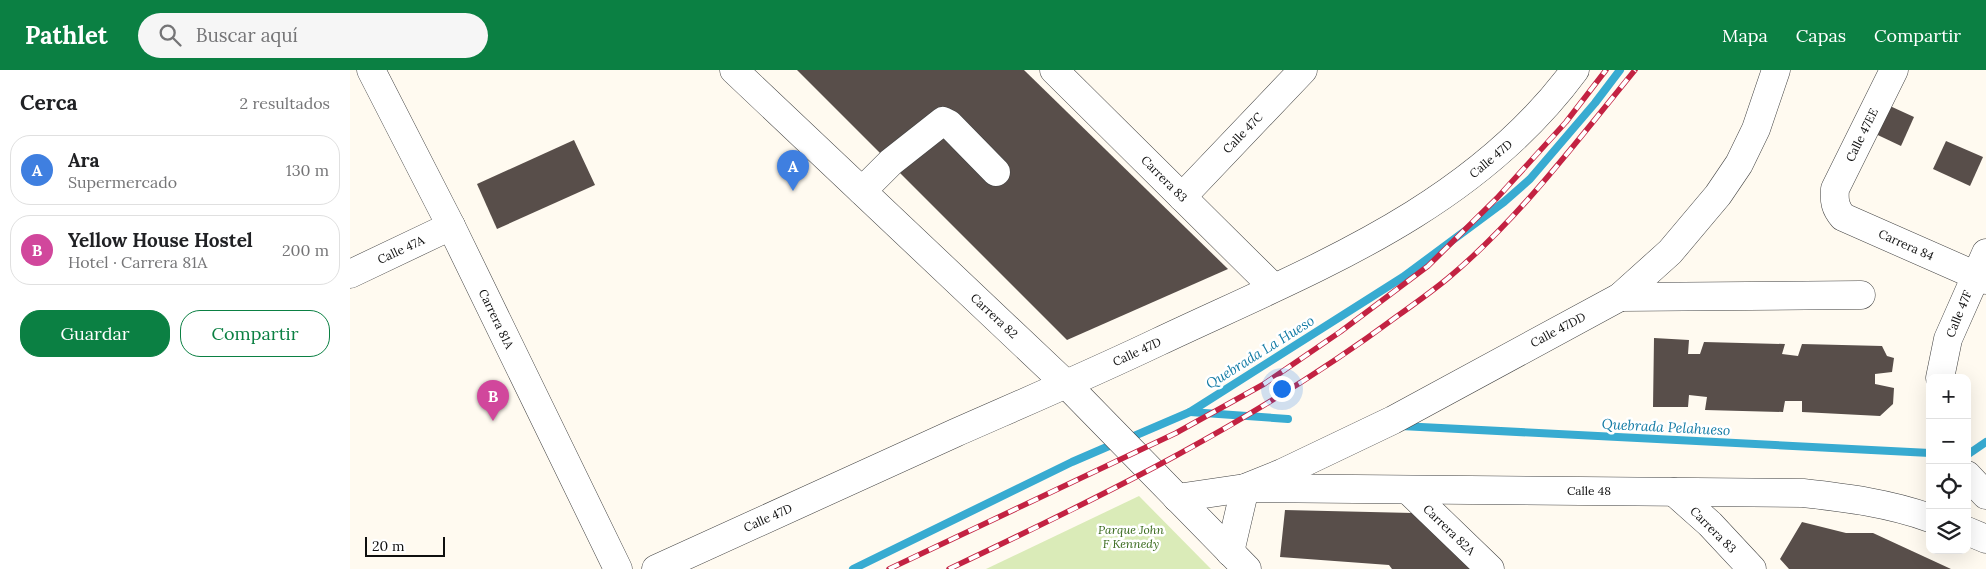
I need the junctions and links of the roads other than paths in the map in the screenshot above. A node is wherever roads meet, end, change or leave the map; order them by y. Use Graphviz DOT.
graph roads {
  1 [pos="371,70"];
  2 [pos="734,70"];
  3 [pos="1054,70"];
  4 [pos="1304,70"];
  5 [pos="1574,70"];
  6 [pos="1776,70"];
  7 [pos="1894,70"];
  8 [pos="996,172"];
  9 [pos="862,192"];
  10 [pos="1182,197"];
  11 [pos="1834,201"];
  12 [pos="451,226"];
  13 [pos="1982,269"];
  14 [pos="350,274"];
  15 [pos="1273,287"];
  16 [pos="1861,296"];
  17 [pos="1620,297"];
  18 [pos="1941,374"];
  19 [pos="1067,385"];
  20 [pos="1971,479"];
  21 [pos="1245,488"];
  22 [pos="1408,490"];
  23 [pos="1674,492"];
  24 [pos="1986,495"];
  25 [pos="1177,498"];
  26 [pos="1926,516"];
  27 [pos="1971,533"];
  28 [pos="1986,539"];
  29 [pos="1238,561"];
  30 [pos="618,569"];
  31 [pos="656,569"];
  32 [pos="1490,569"];
  33 [pos="1752,569"];
  1 -- 12 [label="street, Carrera 81A"];
  2 -- 9 [label="street, Carrera 82"];
  3 -- 10 [label="street, Carrera 83"];
  4 -- 10 [label="street, Calle 47C"];
  5 -- 15 [label="street, Calle 47D"];
  6 -- 17 [label="street, Calle 47DD"];
  7 -- 11 [label="street, Calle 47EE"];
  8 -- 9 [label="street"];
  9 -- 19 [label="street, Carrera 82"];
  10 -- 15 [label="street, Carrera 83"];
  11 -- 13 [label="street, Carrera 84"];
  12 -- 14 [label="street, Calle 47A"];
  12 -- 30 [label="street, Carrera 81A"];
  13 -- 18 [label="street, Calle 47F"];
  15 -- 19 [label="street, Calle 47D"];
  16 -- 17 [label="street"];
  17 -- 21 [label="street, Calle 47DD"];
  19 -- 25 [label="street, Carrera 82"];
  19 -- 31 [label="street, Calle 47D"];
  20 -- 24 [label="street"];
  21 -- 22 [label="street, Calle 48"];
  21 -- 25 [label="street, Calle 47DD"];
  21 -- 29 [label="street"];
  22 -- 23 [label="street, Calle 48"];
  22 -- 32 [label="street, Carrera 82A"];
  23 -- 26 [label="street, Calle 48"];
  23 -- 33 [label="street, Carrera 83"];
  25 -- 29 [label="street, Carrera 82"];
  27 -- 28 [label="street"];
}
